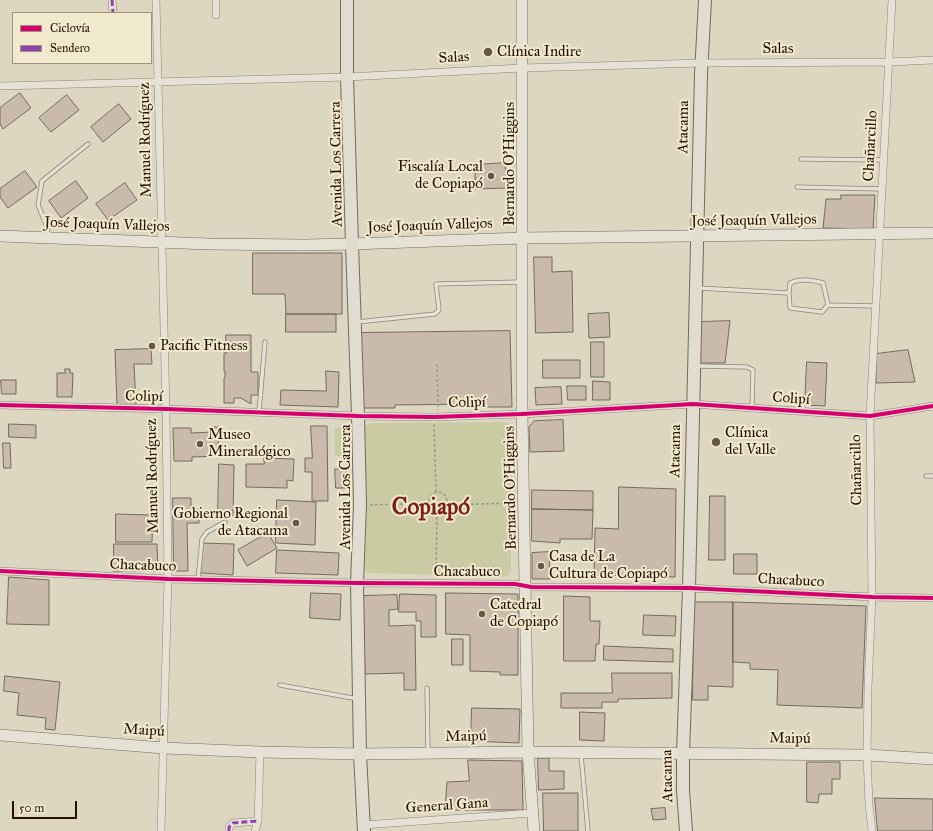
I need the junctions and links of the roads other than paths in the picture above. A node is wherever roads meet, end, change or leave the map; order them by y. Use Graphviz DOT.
graph roads {
  1 [pos="112,0"];
  2 [pos="156,0"];
  3 [pos="216,0"];
  4 [pos="347,0"];
  5 [pos="522,0"];
  6 [pos="705,0"];
  7 [pos="887,0"];
  8 [pos="892,0"];
  9 [pos="113,12"];
  10 [pos="216,15"];
  11 [pos="933,60"];
  12 [pos="889,62"];
  13 [pos="702,63"];
  14 [pos="522,68"];
  15 [pos="347,77"];
  16 [pos="157,82"];
  17 [pos="0,86"];
  18 [pos="88,144"];
  19 [pos="801,159"];
  20 [pos="884,160"];
  21 [pos="797,187"];
  22 [pos="882,189"];
  23 [pos="933,233"];
  24 [pos="880,234"];
  25 [pos="0,236"];
  26 [pos="697,236"];
  27 [pos="49,238"];
  28 [pos="522,238"];
  29 [pos="161,242"];
  30 [pos="352,244"];
  31 [pos="522,282"];
  32 [pos="696,287"];
  33 [pos="789,293"];
  34 [pos="828,305"];
  35 [pos="876,306"];
  36 [pos="355,322"];
  37 [pos="264,342"];
  38 [pos="694,365"];
  39 [pos="693,404"];
  40 [pos="0,405"];
  41 [pos="933,406"];
  42 [pos="752,408"];
  43 [pos="166,409"];
  44 [pos="259,413"];
  45 [pos="522,414"];
  46 [pos="358,416"];
  47 [pos="870,416"];
  48 [pos="926,476"];
  49 [pos="933,476"];
  50 [pos="225,522"];
  51 [pos="0,571"];
  52 [pos="168,579"];
  53 [pos="198,580"];
  54 [pos="357,583"];
  55 [pos="525,586"];
  56 [pos="690,588"];
  57 [pos="872,597"];
  58 [pos="933,598"];
  59 [pos="280,685"];
  60 [pos="427,688"];
  61 [pos="359,699"];
  62 [pos="0,735"];
  63 [pos="164,748"];
  64 [pos="260,752"];
  65 [pos="528,752"];
  66 [pos="581,752"];
  67 [pos="428,753"];
  68 [pos="683,753"];
  69 [pos="360,754"];
  70 [pos="867,755"];
  71 [pos="933,759"];
  72 [pos="533,813"];
  73 [pos="258,821"];
  74 [pos="364,828"];
  75 [pos="161,831"];
  76 [pos="229,831"];
  77 [pos="255,831"];
  78 [pos="534,831"];
  79 [pos="588,831"];
  80 [pos="686,831"];
  81 [pos="872,831"];
  1 -- 9 [label="street"];
  2 -- 16 [label="street, Manuel Rodríguez"];
  3 -- 10 [label="street"];
  4 -- 15 [label="main road, Avenida Los Carrera"];
  5 -- 14 [label="main road, Bernardo O'Higgins"];
  6 -- 13 [label="main road, Atacama"];
  7 -- 12 [label="street, Chañarcillo"];
  8 -- 12 [label="street, Chañarcillo"];
  11 -- 12 [label="street, Salas"];
  12 -- 13 [label="street, Salas"];
  12 -- 20 [label="street, Chañarcillo"];
  13 -- 14 [label="street, Salas"];
  13 -- 26 [label="main road, Atacama"];
  14 -- 15 [label="street, Salas"];
  14 -- 28 [label="main road, Bernardo O'Higgins"];
  15 -- 16 [label="street, Salas"];
  15 -- 30 [label="main road, Avenida Los Carrera"];
  16 -- 17 [label="street, Salas"];
  16 -- 29 [label="street, Manuel Rodríguez"];
  18 -- 27 [label="lane"];
  19 -- 20 [label="lane"];
  20 -- 22 [label="street, Chañarcillo"];
  21 -- 22 [label="lane"];
  22 -- 24 [label="street, Chañarcillo"];
  23 -- 24 [label="main road, José Joaquín Vallejos"];
  24 -- 26 [label="main road, José Joaquín Vallejos"];
  24 -- 35 [label="street, Chañarcillo"];
  25 -- 27 [label="main road, José Joaquín Vallejos"];
  26 -- 28 [label="main road, José Joaquín Vallejos"];
  26 -- 32 [label="main road, Atacama"];
  27 -- 29 [label="main road, José Joaquín Vallejos"];
  28 -- 30 [label="main road, José Joaquín Vallejos"];
  28 -- 31 [label="main road, Bernardo O'Higgins"];
  29 -- 30 [label="main road, José Joaquín Vallejos"];
  29 -- 43 [label="street, Manuel Rodríguez"];
  30 -- 36 [label="main road, Avenida Los Carrera"];
  31 -- 36 [label="lane"];
  31 -- 45 [label="main road, Bernardo O'Higgins"];
  32 -- 33 [label="lane"];
  32 -- 38 [label="main road, Atacama"];
  33 -- 34 [label="lane"];
  33 -- 34 [label="lane"];
  34 -- 35 [label="lane"];
  35 -- 47 [label="street, Chañarcillo"];
  36 -- 46 [label="main road, Avenida Los Carrera"];
  37 -- 44 [label="lane"];
  38 -- 39 [label="main road, Atacama"];
  38 -- 42 [label="lane"];
  39 -- 42 [label="street, Colipí"];
  39 -- 45 [label="street, Colipí"];
  39 -- 56 [label="main road, Atacama"];
  40 -- 43 [label="street, Colipí"];
  41 -- 47 [label="street, Colipí"];
  42 -- 47 [label="street, Colipí"];
  43 -- 44 [label="street, Colipí"];
  43 -- 52 [label="street, Manuel Rodríguez"];
  44 -- 46 [label="street, Colipí"];
  45 -- 46 [label="street, Colipí"];
  45 -- 55 [label="main road, Bernardo O'Higgins"];
  46 -- 54 [label="main road, Avenida Los Carrera"];
  47 -- 57 [label="street, Chañarcillo"];
  48 -- 49 [label="lane"];
  50 -- 53 [label="lane"];
  51 -- 52 [label="street, Chacabuco"];
  52 -- 53 [label="street, Chacabuco"];
  52 -- 63 [label="street, Manuel Rodríguez"];
  53 -- 54 [label="street, Chacabuco"];
  54 -- 55 [label="street, Chacabuco"];
  54 -- 61 [label="main road, Avenida Los Carrera"];
  55 -- 56 [label="street, Chacabuco"];
  55 -- 65 [label="main road, Bernardo O'Higgins"];
  56 -- 57 [label="street, Chacabuco"];
  56 -- 68 [label="main road, Atacama"];
  57 -- 58 [label="street, Chacabuco"];
  57 -- 70 [label="street, Chañarcillo"];
  59 -- 61 [label="lane"];
  60 -- 67 [label="lane"];
  61 -- 69 [label="main road, Avenida Los Carrera"];
  62 -- 63 [label="main road, Maipú"];
  63 -- 64 [label="main road, Maipú"];
  63 -- 75 [label="street, Manuel Rodríguez"];
  64 -- 69 [label="main road, Maipú"];
  64 -- 73 [label="street"];
  65 -- 66 [label="main road, Maipú"];
  65 -- 67 [label="main road, Maipú"];
  65 -- 72 [label="main road, Bernardo O'Higgins"];
  66 -- 68 [label="main road, Maipú"];
  66 -- 79 [label="lane"];
  67 -- 69 [label="main road, Maipú"];
  68 -- 70 [label="main road, Maipú"];
  68 -- 80 [label="main road, Atacama"];
  69 -- 74 [label="main road, Avenida Los Carrera"];
  70 -- 71 [label="main road, Maipú"];
  70 -- 81 [label="street, Chañarcillo"];
  72 -- 74 [label="street, General Gana"];
  72 -- 78 [label="main road, Bernardo O'Higgins"];
  73 -- 76 [label="street"];
  73 -- 77 [label="street"];
}
